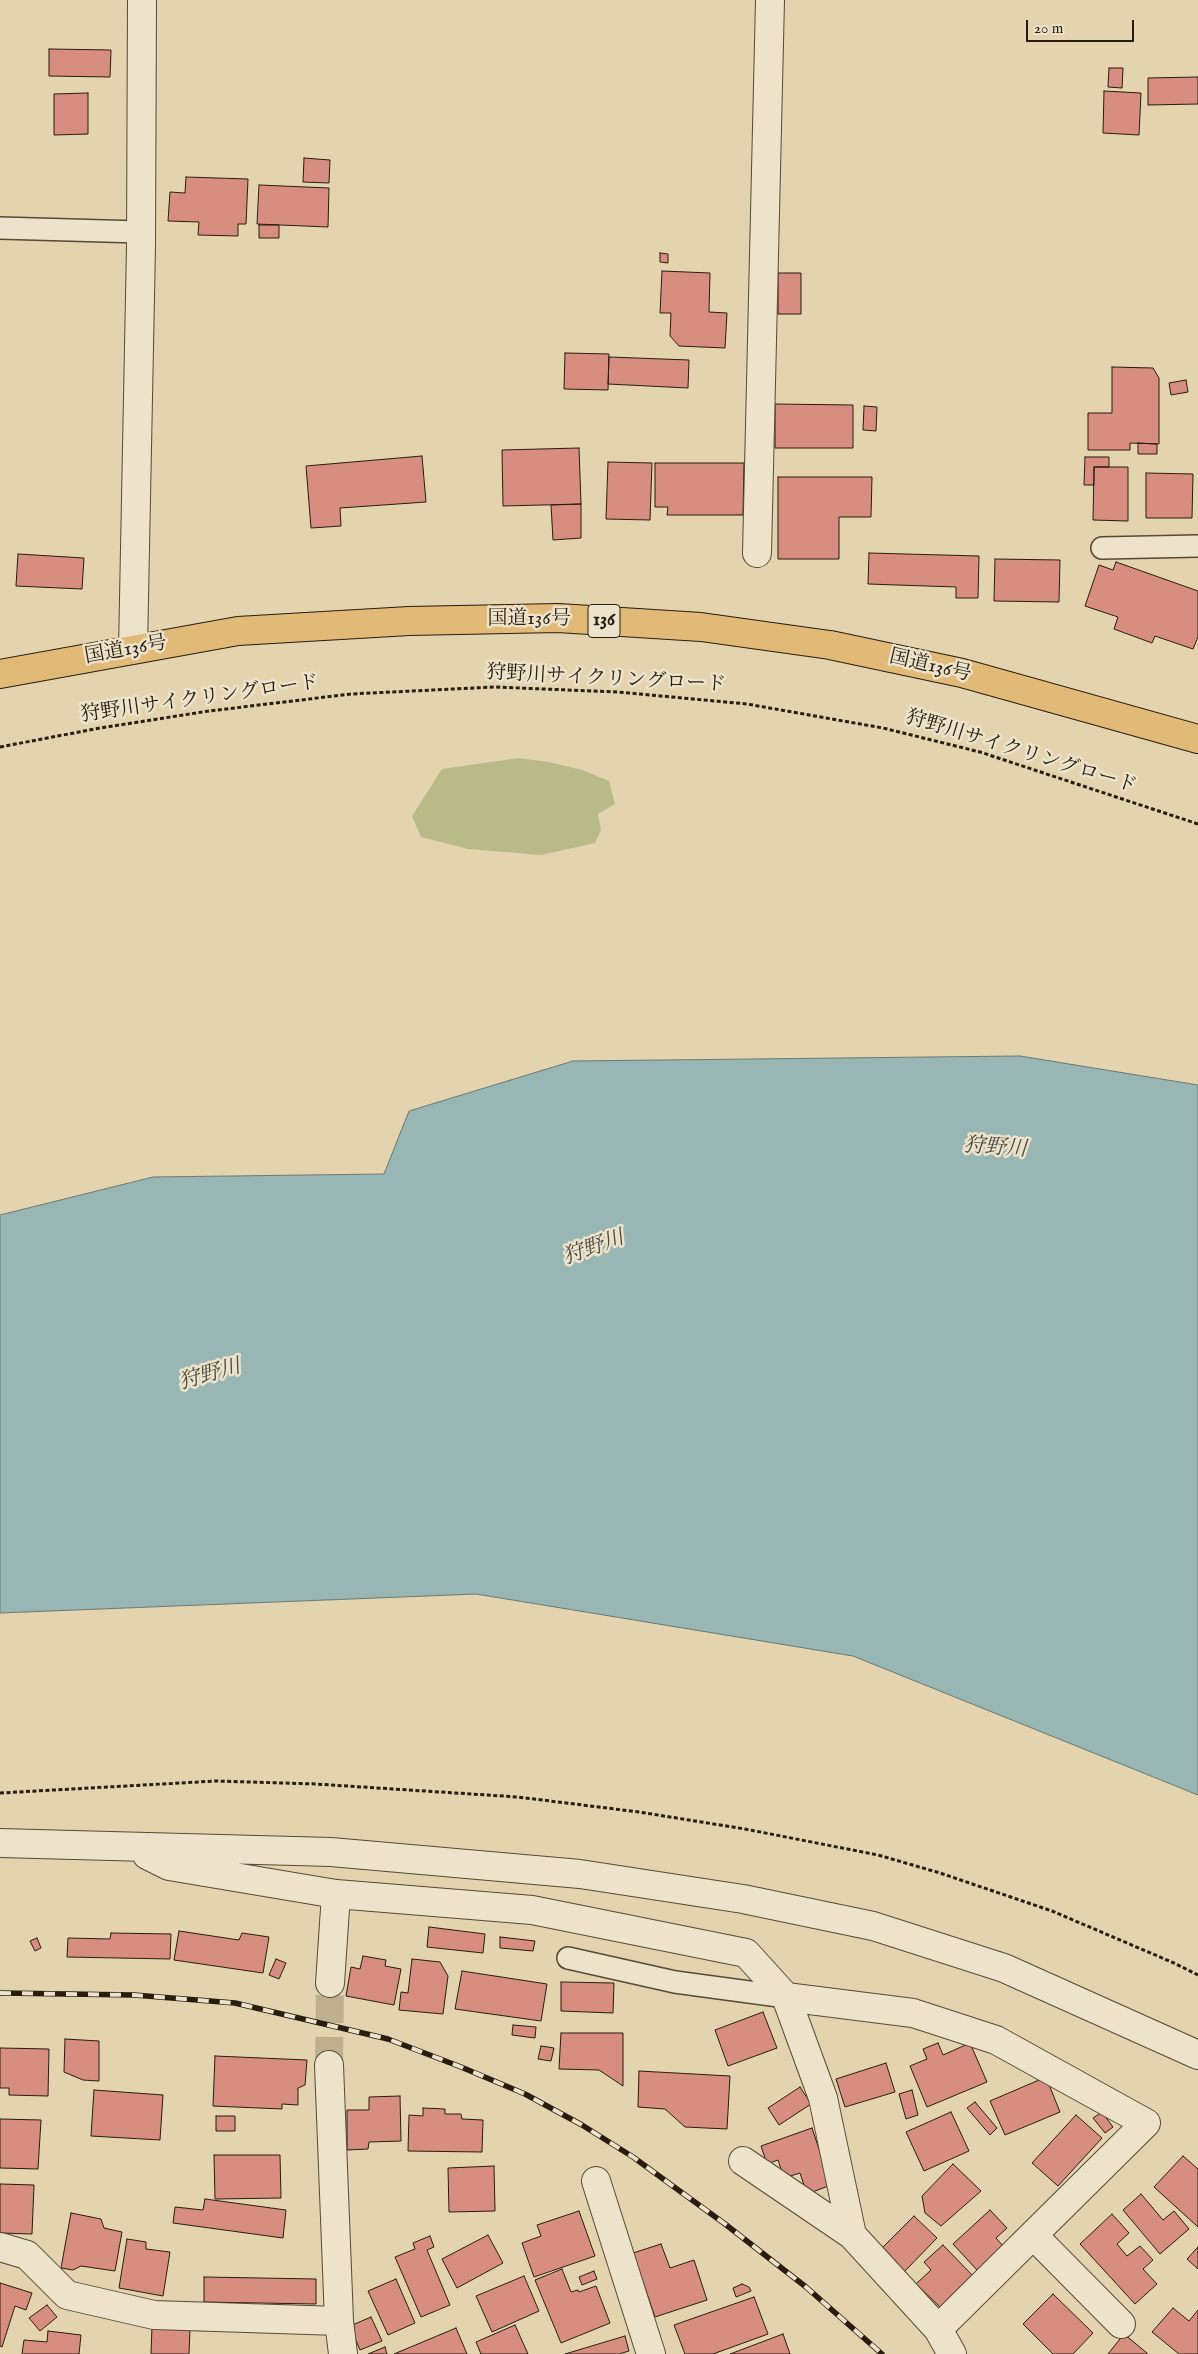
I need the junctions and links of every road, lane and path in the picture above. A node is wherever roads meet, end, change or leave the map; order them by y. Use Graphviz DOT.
graph roads {
  1 [pos="142,0"];
  2 [pos="770,0"];
  3 [pos="0,228"];
  4 [pos="140,232"];
  5 [pos="1198,546"];
  6 [pos="1102,548"];
  7 [pos="757,553"];
  8 [pos="133,649"];
  9 [pos="0,674"];
  10 [pos="1198,739"];
  11 [pos="0,747"];
  12 [pos="1198,824"];
  13 [pos="0,1793"];
  14 [pos="0,1843"];
  15 [pos="132,1847"];
  16 [pos="336,1894"];
  17 [pos="568,1958"];
  18 [pos="1198,1975"];
  19 [pos="330,1983"];
  20 [pos="786,1997"];
  21 [pos="1198,2055"];
  22 [pos="329,2065"];
  23 [pos="743,2161"];
  24 [pos="596,2181"];
  25 [pos="852,2235"];
  26 [pos="1034,2236"];
  27 [pos="0,2246"];
  28 [pos="339,2321"];
  29 [pos="1121,2324"];
  30 [pos="938,2329"];
  31 [pos="343,2354"];
  32 [pos="651,2354"];
  33 [pos="952,2354"];
  1 -- 4 [label="street"];
  2 -- 7 [label="street"];
  3 -- 4 [label="lane"];
  4 -- 8 [label="street"];
  5 -- 6 [label="lane"];
  8 -- 9 [label="highway, 国道136号 / 136"];
  8 -- 10 [label="highway, 国道136号 / 136"];
  11 -- 12 [label="path, 狩野川サイクリングロード"];
  13 -- 18 [label="path"];
  14 -- 15 [label="street"];
  15 -- 16 [label="street"];
  15 -- 21 [label="street"];
  16 -- 19 [label="street"];
  16 -- 20 [label="street"];
  17 -- 20 [label="lane"];
  20 -- 25 [label="street"];
  20 -- 26 [label="street"];
  22 -- 28 [label="street"];
  23 -- 25 [label="street"];
  24 -- 32 [label="street"];
  25 -- 30 [label="street"];
  26 -- 29 [label="street"];
  26 -- 30 [label="street"];
  27 -- 28 [label="street"];
  28 -- 31 [label="street"];
  30 -- 33 [label="street"];
}
